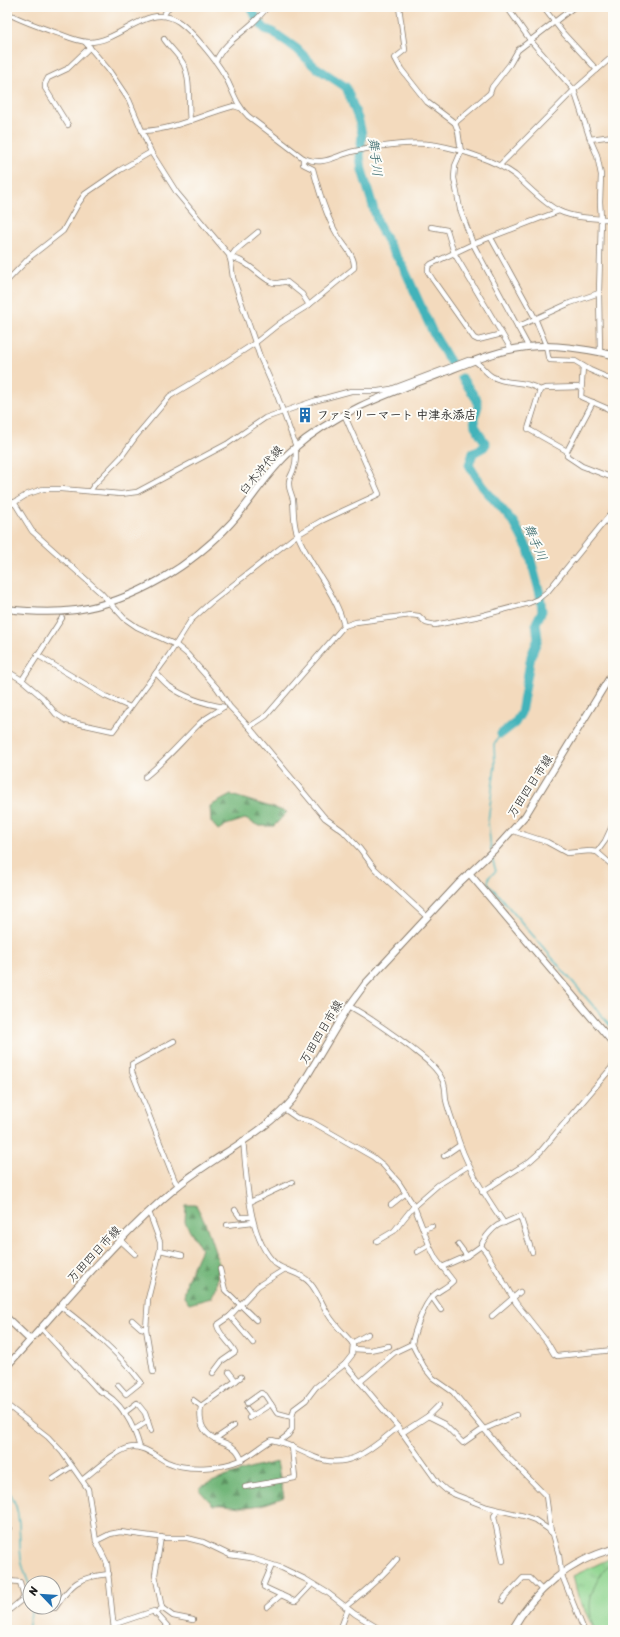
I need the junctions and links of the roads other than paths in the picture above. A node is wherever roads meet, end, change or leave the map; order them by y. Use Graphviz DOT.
graph roads {
  1 [pos="170,7"];
  2 [pos="267,7"];
  3 [pos="399,7"];
  4 [pos="507,7"];
  5 [pos="543,7"];
  6 [pos="574,7"];
  7 [pos="610,7"];
  8 [pos="613,12"];
  9 [pos="7,13"];
  10 [pos="163,16"];
  11 [pos="554,22"];
  12 [pos="164,39"];
  13 [pos="530,40"];
  14 [pos="85,42"];
  15 [pos="90,47"];
  16 [pos="613,56"];
  17 [pos="216,61"];
  18 [pos="597,70"];
  19 [pos="574,90"];
  20 [pos="240,108"];
  21 [pos="190,121"];
  22 [pos="455,123"];
  23 [pos="68,125"];
  24 [pos="142,131"];
  25 [pos="613,136"];
  26 [pos="590,139"];
  27 [pos="151,152"];
  28 [pos="461,152"];
  29 [pos="303,158"];
  30 [pos="500,165"];
  31 [pos="559,211"];
  32 [pos="602,219"];
  33 [pos="613,220"];
  34 [pos="431,227"];
  35 [pos="258,232"];
  36 [pos="491,238"];
  37 [pos="473,244"];
  38 [pos="454,253"];
  39 [pos="230,258"];
  40 [pos="7,281"];
  41 [pos="599,293"];
  42 [pos="309,305"];
  43 [pos="535,318"];
  44 [pos="517,327"];
  45 [pos="502,334"];
  46 [pos="255,342"];
  47 [pos="546,345"];
  48 [pos="528,346"];
  49 [pos="511,349"];
  50 [pos="600,353"];
  51 [pos="613,355"];
  52 [pos="475,361"];
  53 [pos="583,366"];
  54 [pos="613,380"];
  55 [pos="581,387"];
  56 [pos="540,390"];
  57 [pos="593,402"];
  58 [pos="282,411"];
  59 [pos="613,411"];
  60 [pos="344,414"];
  61 [pos="296,447"];
  62 [pos="567,451"];
  63 [pos="613,478"];
  64 [pos="90,491"];
  65 [pos="14,502"];
  66 [pos="7,507"];
  67 [pos="613,511"];
  68 [pos="297,534"];
  69 [pos="108,602"];
  70 [pos="7,609"];
  71 [pos="62,618"];
  72 [pos="344,626"];
  73 [pos="176,645"];
  74 [pos="37,655"];
  75 [pos="7,671"];
  76 [pos="613,672"];
  77 [pos="156,673"];
  78 [pos="22,680"];
  79 [pos="130,707"];
  80 [pos="223,707"];
  81 [pos="230,707"];
  82 [pos="249,727"];
  83 [pos="145,777"];
  84 [pos="613,824"];
  85 [pos="513,831"];
  86 [pos="597,852"];
  87 [pos="613,866"];
  88 [pos="469,873"];
  89 [pos="427,917"];
  90 [pos="349,1006"];
  91 [pos="174,1041"];
  92 [pos="613,1043"];
  93 [pos="613,1066"];
  94 [pos="284,1109"];
  95 [pos="243,1140"];
  96 [pos="460,1145"];
  97 [pos="444,1156"];
  98 [pos="468,1166"];
  99 [pos="292,1182"];
  100 [pos="179,1186"];
  101 [pos="482,1192"];
  102 [pos="406,1194"];
  103 [pos="250,1202"];
  104 [pos="391,1205"];
  105 [pos="414,1206"];
  106 [pos="235,1210"];
  107 [pos="149,1212"];
  108 [pos="252,1219"];
  109 [pos="504,1223"];
  110 [pos="227,1225"];
  111 [pos="432,1226"];
  112 [pos="423,1229"];
  113 [pos="121,1241"];
  114 [pos="377,1241"];
  115 [pos="458,1244"];
  116 [pos="428,1245"];
  117 [pos="481,1246"];
  118 [pos="160,1250"];
  119 [pos="417,1252"];
  120 [pos="532,1252"];
  121 [pos="135,1254"];
  122 [pos="182,1255"];
  123 [pos="468,1256"];
  124 [pos="442,1267"];
  125 [pos="220,1268"];
  126 [pos="286,1269"];
  127 [pos="520,1292"];
  128 [pos="432,1297"];
  129 [pos="513,1298"];
  130 [pos="240,1304"];
  131 [pos="60,1306"];
  132 [pos="441,1310"];
  133 [pos="230,1316"];
  134 [pos="492,1316"];
  135 [pos="7,1318"];
  136 [pos="132,1320"];
  137 [pos="256,1320"];
  138 [pos="41,1328"];
  139 [pos="146,1329"];
  140 [pos="368,1334"];
  141 [pos="30,1340"];
  142 [pos="253,1343"];
  143 [pos="352,1343"];
  144 [pos="412,1344"];
  145 [pos="389,1346"];
  146 [pos="353,1349"];
  147 [pos="613,1350"];
  148 [pos="345,1364"];
  149 [pos="7,1365"];
  150 [pos="153,1372"];
  151 [pos="229,1372"];
  152 [pos="213,1373"];
  153 [pos="241,1377"];
  154 [pos="236,1381"];
  155 [pos="360,1382"];
  156 [pos="118,1385"];
  157 [pos="194,1400"];
  158 [pos="247,1403"];
  159 [pos="271,1404"];
  160 [pos="7,1405"];
  161 [pos="439,1405"];
  162 [pos="201,1406"];
  163 [pos="247,1409"];
  164 [pos="124,1413"];
  165 [pos="516,1415"];
  166 [pos="428,1416"];
  167 [pos="292,1417"];
  168 [pos="148,1421"];
  169 [pos="234,1426"];
  170 [pos="398,1427"];
  171 [pos="484,1429"];
  172 [pos="134,1430"];
  173 [pos="151,1431"];
  174 [pos="402,1433"];
  175 [pos="215,1439"];
  176 [pos="280,1441"];
  177 [pos="292,1446"];
  178 [pos="140,1448"];
  179 [pos="242,1460"];
  180 [pos="71,1467"];
  181 [pos="53,1479"];
  182 [pos="82,1480"];
  183 [pos="246,1487"];
  184 [pos="498,1510"];
  185 [pos="551,1532"];
  186 [pos="161,1537"];
  187 [pos="96,1541"];
  188 [pos="613,1549"];
  189 [pos="397,1559"];
  190 [pos="503,1561"];
  191 [pos="272,1564"];
  192 [pos="561,1573"];
  193 [pos="109,1574"];
  194 [pos="7,1580"];
  195 [pos="312,1584"];
  196 [pos="22,1590"];
  197 [pos="542,1590"];
  198 [pos="281,1595"];
  199 [pos="62,1598"];
  200 [pos="22,1600"];
  201 [pos="503,1601"];
  202 [pos="267,1606"];
  203 [pos="162,1608"];
  204 [pos="347,1608"];
  205 [pos="7,1612"];
  206 [pos="155,1614"];
  207 [pos="193,1620"];
  208 [pos="369,1623"];
  209 [pos="115,1624"];
  210 [pos="114,1630"];
  211 [pos="171,1630"];
  212 [pos="340,1630"];
  213 [pos="366,1630"];
  214 [pos="381,1630"];
  215 [pos="512,1630"];
  216 [pos="584,1630"];
  1 -- 10 [label="street"];
  2 -- 17 [label="street"];
  3 -- 22 [label="street"];
  4 -- 13 [label="street"];
  5 -- 11 [label="street"];
  6 -- 11 [label="street"];
  7 -- 8 [label="street"];
  9 -- 14 [label="street"];
  10 -- 14 [label="street"];
  10 -- 17 [label="street"];
  11 -- 13 [label="street"];
  11 -- 18 [label="street"];
  12 -- 21 [label="street"];
  13 -- 19 [label="street"];
  13 -- 22 [label="street"];
  14 -- 15 [label="street"];
  15 -- 23 [label="street"];
  15 -- 24 [label="street"];
  16 -- 18 [label="street"];
  17 -- 20 [label="street"];
  18 -- 19 [label="street"];
  19 -- 26 [label="street"];
  19 -- 30 [label="street"];
  20 -- 21 [label="street"];
  20 -- 29 [label="street"];
  21 -- 24 [label="street"];
  22 -- 28 [label="street"];
  24 -- 27 [label="street"];
  25 -- 26 [label="street"];
  26 -- 32 [label="street"];
  27 -- 39 [label="street"];
  27 -- 40 [label="street"];
  28 -- 29 [label="street"];
  28 -- 30 [label="street"];
  28 -- 37 [label="street"];
  29 -- 42 [label="street"];
  30 -- 31 [label="street"];
  31 -- 32 [label="street"];
  31 -- 36 [label="street"];
  32 -- 33 [label="street"];
  32 -- 41 [label="street"];
  34 -- 38 [label="street"];
  35 -- 39 [label="street"];
  36 -- 37 [label="street"];
  36 -- 43 [label="street"];
  37 -- 38 [label="street"];
  37 -- 44 [label="street"];
  38 -- 45 [label="street"];
  38 -- 45 [label="street"];
  39 -- 42 [label="street"];
  39 -- 46 [label="street"];
  41 -- 43 [label="street"];
  41 -- 50 [label="street"];
  42 -- 46 [label="street"];
  43 -- 44 [label="street"];
  43 -- 47 [label="street"];
  44 -- 48 [label="street"];
  45 -- 49 [label="street"];
  46 -- 58 [label="street"];
  46 -- 64 [label="street"];
  47 -- 48 [label="main road, 臼木沖代線"];
  47 -- 50 [label="main road, 臼木沖代線"];
  47 -- 53 [label="street"];
  48 -- 49 [label="main road, 臼木沖代線"];
  49 -- 52 [label="main road, 臼木沖代線"];
  50 -- 51 [label="main road, 臼木沖代線"];
  52 -- 56 [label="street"];
  52 -- 58 [label="street"];
  52 -- 60 [label="main road, 臼木沖代線"];
  53 -- 54 [label="street"];
  53 -- 55 [label="street"];
  55 -- 56 [label="street"];
  55 -- 57 [label="street"];
  56 -- 62 [label="street"];
  57 -- 59 [label="street"];
  57 -- 62 [label="street"];
  58 -- 61 [label="street"];
  58 -- 64 [label="street"];
  60 -- 61 [label="main road, 臼木沖代線"];
  60 -- 68 [label="street"];
  61 -- 68 [label="street"];
  61 -- 69 [label="main road, 臼木沖代線"];
  62 -- 63 [label="street"];
  64 -- 65 [label="street"];
  65 -- 66 [label="street"];
  65 -- 69 [label="street"];
  67 -- 72 [label="street"];
  68 -- 72 [label="street"];
  68 -- 73 [label="street"];
  69 -- 70 [label="main road, 臼木沖代線"];
  69 -- 73 [label="street"];
  71 -- 74 [label="street"];
  72 -- 82 [label="street"];
  73 -- 77 [label="street"];
  73 -- 81 [label="street"];
  74 -- 78 [label="street"];
  74 -- 79 [label="street"];
  75 -- 78 [label="street"];
  76 -- 85 [label="main road, 万田四日市線"];
  77 -- 79 [label="street"];
  77 -- 80 [label="street"];
  78 -- 79 [label="street"];
  80 -- 81 [label="street"];
  80 -- 83 [label="street"];
  81 -- 82 [label="street"];
  82 -- 89 [label="street"];
  84 -- 86 [label="street"];
  85 -- 86 [label="street"];
  85 -- 88 [label="main road, 万田四日市線"];
  86 -- 87 [label="street"];
  88 -- 89 [label="main road, 万田四日市線"];
  88 -- 92 [label="main road"];
  89 -- 90 [label="main road, 万田四日市線"];
  90 -- 94 [label="main road, 万田四日市線"];
  90 -- 96 [label="street"];
  91 -- 100 [label="street"];
  93 -- 101 [label="street"];
  94 -- 95 [label="main road, 万田四日市線"];
  94 -- 102 [label="street"];
  95 -- 100 [label="main road, 万田四日市線"];
  95 -- 103 [label="street"];
  96 -- 97 [label="street"];
  96 -- 98 [label="street"];
  98 -- 101 [label="street"];
  98 -- 105 [label="street"];
  99 -- 103 [label="street"];
  100 -- 107 [label="main road, 万田四日市線"];
  101 -- 109 [label="street"];
  102 -- 104 [label="street"];
  102 -- 105 [label="street"];
  103 -- 108 [label="street"];
  105 -- 112 [label="street"];
  105 -- 114 [label="street"];
  106 -- 108 [label="street"];
  107 -- 113 [label="main road, 万田四日市線"];
  107 -- 118 [label="street"];
  108 -- 110 [label="street"];
  108 -- 126 [label="street"];
  109 -- 117 [label="street"];
  109 -- 120 [label="street"];
  111 -- 112 [label="street"];
  112 -- 116 [label="street"];
  113 -- 121 [label="street"];
  113 -- 131 [label="main road, 万田四日市線"];
  115 -- 123 [label="street"];
  116 -- 119 [label="street"];
  116 -- 124 [label="street"];
  117 -- 123 [label="street"];
  117 -- 129 [label="street"];
  118 -- 122 [label="street"];
  118 -- 139 [label="street"];
  123 -- 124 [label="street"];
  124 -- 128 [label="street"];
  125 -- 130 [label="street"];
  126 -- 130 [label="street"];
  126 -- 143 [label="street"];
  127 -- 129 [label="street"];
  128 -- 132 [label="street"];
  128 -- 144 [label="street"];
  129 -- 134 [label="street"];
  129 -- 147 [label="street"];
  130 -- 133 [label="street"];
  130 -- 137 [label="street"];
  131 -- 138 [label="main road, 万田四日市線"];
  131 -- 156 [label="street"];
  133 -- 142 [label="street"];
  133 -- 152 [label="street"];
  135 -- 141 [label="main road"];
  136 -- 139 [label="street"];
  138 -- 141 [label="main road, 万田四日市線"];
  138 -- 164 [label="street"];
  139 -- 150 [label="street"];
  140 -- 143 [label="street"];
  141 -- 149 [label="main road, 万田四日市線"];
  143 -- 146 [label="street"];
  144 -- 155 [label="street"];
  144 -- 171 [label="street"];
  145 -- 146 [label="street"];
  146 -- 148 [label="street"];
  148 -- 155 [label="street"];
  148 -- 167 [label="street"];
  151 -- 154 [label="street"];
  153 -- 154 [label="street"];
  154 -- 162 [label="street"];
  155 -- 170 [label="street"];
  157 -- 162 [label="street"];
  158 -- 159 [label="street"];
  159 -- 163 [label="street"];
  159 -- 167 [label="street"];
  160 -- 180 [label="street"];
  161 -- 166 [label="street"];
  162 -- 175 [label="street"];
  164 -- 168 [label="street"];
  164 -- 172 [label="street"];
  165 -- 171 [label="street"];
  166 -- 171 [label="street"];
  166 -- 174 [label="street"];
  167 -- 176 [label="street"];
  168 -- 172 [label="street"];
  168 -- 173 [label="street"];
  169 -- 175 [label="street"];
  170 -- 174 [label="street"];
  170 -- 177 [label="street"];
  171 -- 185 [label="street"];
  172 -- 178 [label="street"];
  174 -- 184 [label="street"];
  175 -- 179 [label="street"];
  176 -- 177 [label="street"];
  176 -- 179 [label="street"];
  177 -- 183 [label="street"];
  178 -- 179 [label="street"];
  178 -- 182 [label="street"];
  180 -- 181 [label="street"];
  180 -- 182 [label="street"];
  182 -- 187 [label="street"];
  184 -- 185 [label="street"];
  184 -- 190 [label="street"];
  185 -- 192 [label="street"];
  186 -- 187 [label="street"];
  186 -- 191 [label="street"];
  186 -- 203 [label="street"];
  187 -- 193 [label="street"];
  188 -- 192 [label="main road"];
  189 -- 204 [label="street"];
  191 -- 195 [label="street"];
  191 -- 198 [label="street"];
  192 -- 197 [label="main road"];
  192 -- 216 [label="street"];
  193 -- 199 [label="street"];
  193 -- 209 [label="street"];
  194 -- 196 [label="street"];
  195 -- 198 [label="street"];
  195 -- 204 [label="street"];
  197 -- 201 [label="street"];
  197 -- 215 [label="main road"];
  198 -- 202 [label="street"];
  200 -- 205 [label="street"];
  203 -- 206 [label="street"];
  203 -- 207 [label="street"];
  204 -- 208 [label="street"];
  204 -- 212 [label="street"];
  206 -- 209 [label="street"];
  206 -- 211 [label="street"];
  208 -- 213 [label="street"];
  208 -- 214 [label="street"];
  209 -- 210 [label="street"];
}
